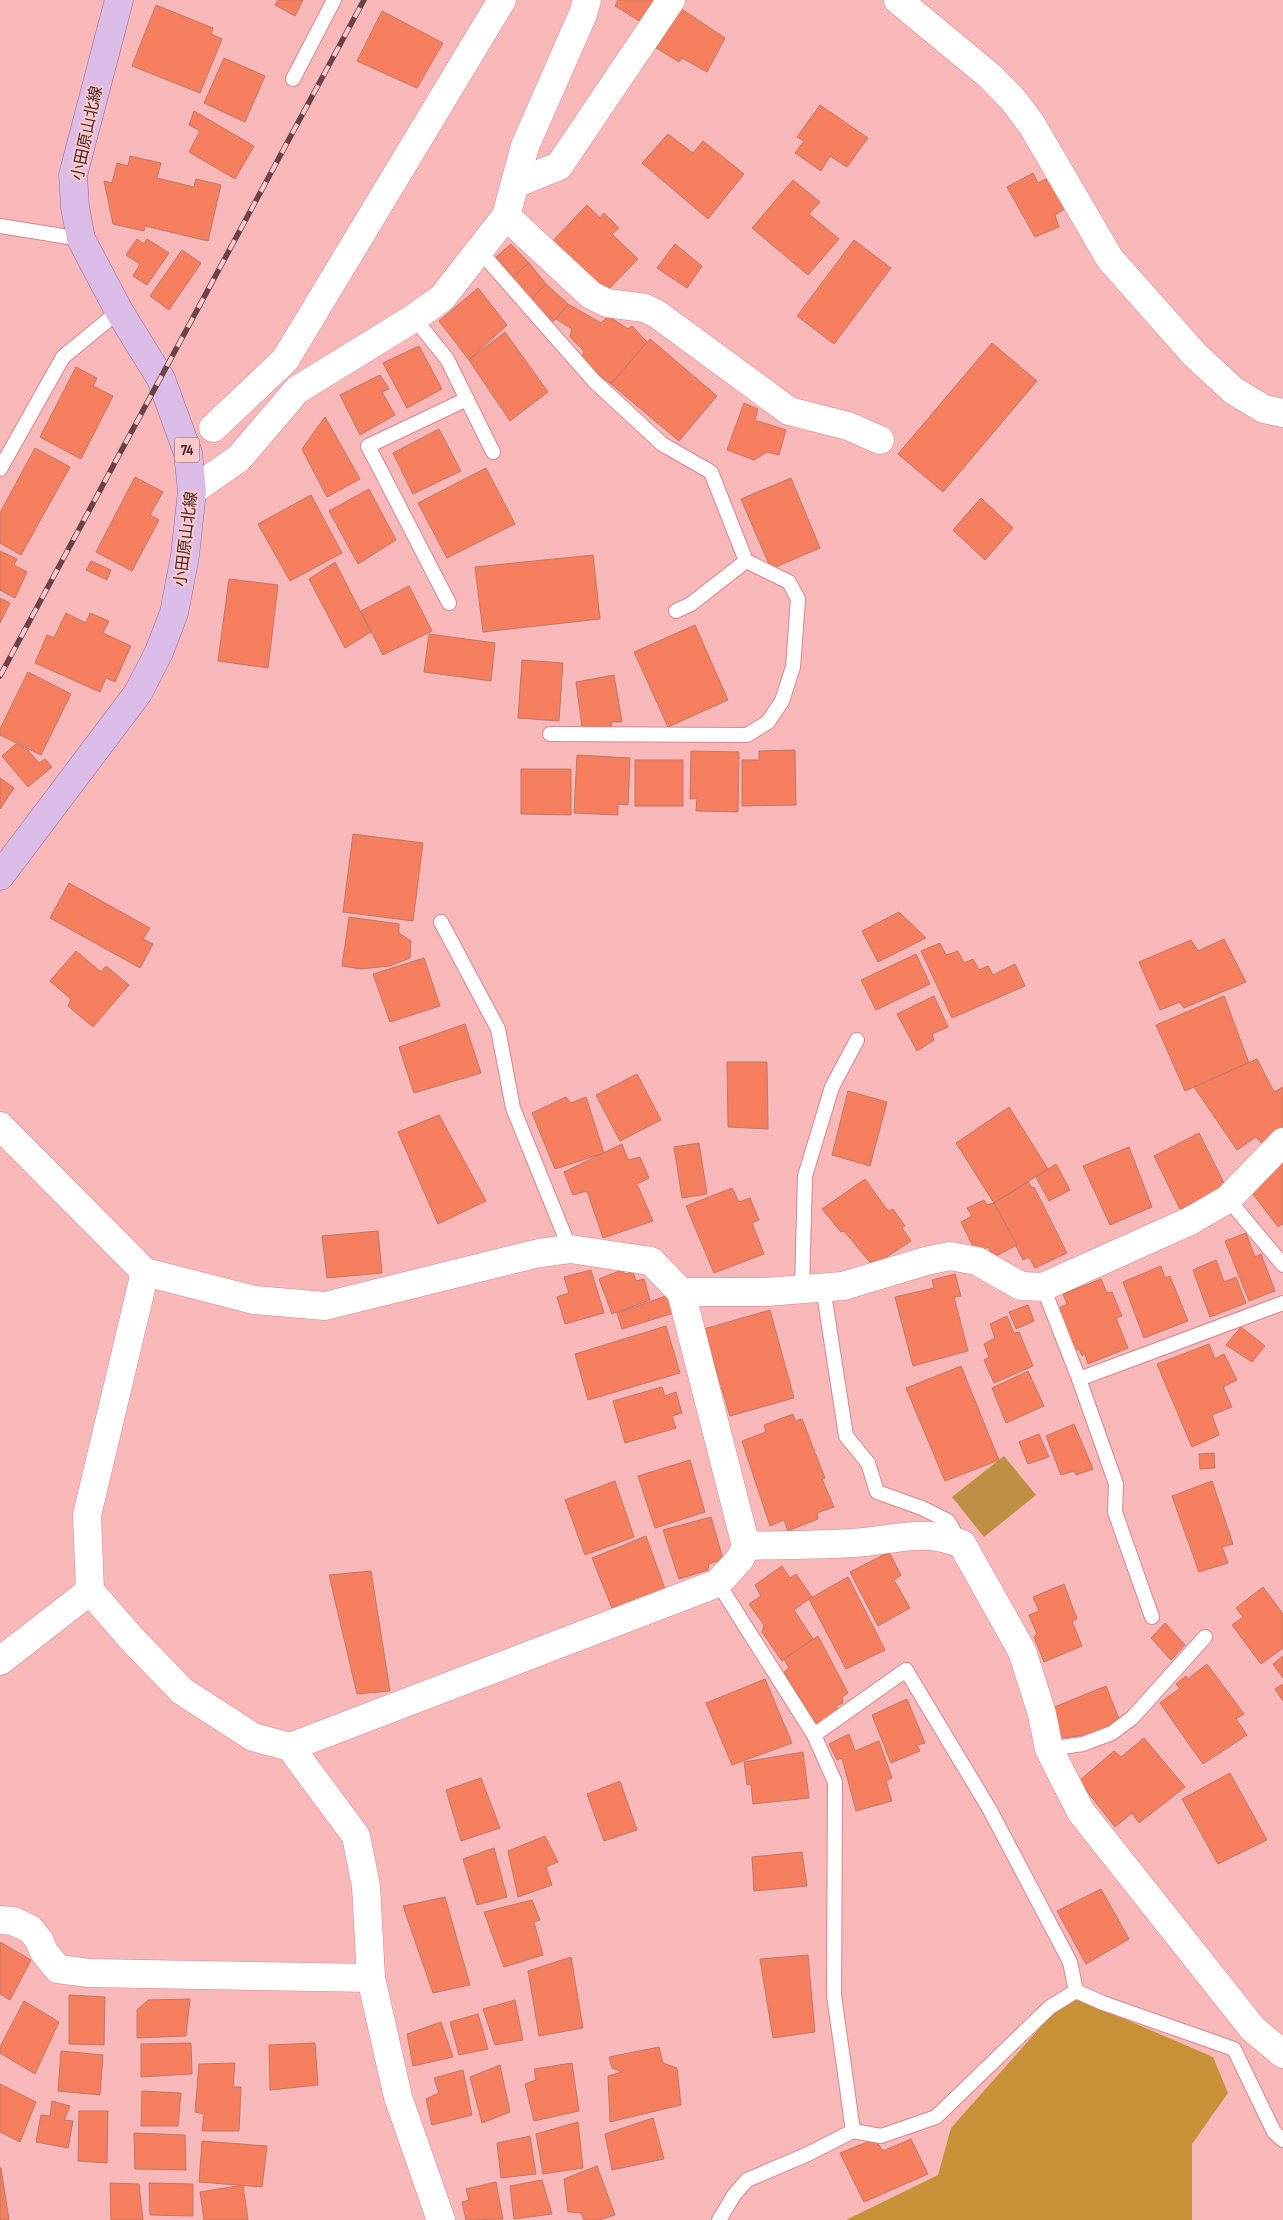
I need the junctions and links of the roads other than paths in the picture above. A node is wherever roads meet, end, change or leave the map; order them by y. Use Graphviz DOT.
graph roads {
  1 [pos="119,0"];
  2 [pos="334,0"];
  3 [pos="502,0"];
  4 [pos="587,0"];
  5 [pos="671,0"];
  6 [pos="898,0"];
  7 [pos="293,79"];
  8 [pos="514,184"];
  9 [pos="506,216"];
  10 [pos="0,226"];
  11 [pos="81,239"];
  12 [pos="479,250"];
  13 [pos="119,311"];
  14 [pos="414,318"];
  15 [pos="467,399"];
  16 [pos="1283,413"];
  17 [pos="213,428"];
  18 [pos="880,440"];
  19 [pos="6,444"];
  20 [pos="493,452"];
  21 [pos="0,469"];
  22 [pos="192,491"];
  23 [pos="746,560"];
  24 [pos="449,602"];
  25 [pos="676,611"];
  26 [pos="550,734"];
  27 [pos="0,876"];
  28 [pos="441,922"];
  29 [pos="858,1040"];
  30 [pos="0,1126"];
  31 [pos="1283,1142"];
  32 [pos="1228,1199"];
  33 [pos="570,1249"];
  34 [pos="1283,1264"];
  35 [pos="145,1272"];
  36 [pos="813,1287"];
  37 [pos="1043,1287"];
  38 [pos="681,1292"];
  39 [pos="1283,1302"];
  40 [pos="1079,1379"];
  41 [pos="962,1544"];
  42 [pos="746,1546"];
  43 [pos="718,1583"];
  44 [pos="90,1591"];
  45 [pos="1152,1617"];
  46 [pos="1206,1637"];
  47 [pos="0,1661"];
  48 [pos="814,1735"];
  49 [pos="290,1747"];
  50 [pos="1049,1749"];
  51 [pos="0,1920"];
  52 [pos="371,1978"];
  53 [pos="1076,1991"];
  54 [pos="1253,2029"];
  55 [pos="1234,2049"];
  56 [pos="1283,2054"];
  57 [pos="853,2131"];
  58 [pos="1283,2140"];
  59 [pos="441,2220"];
  60 [pos="719,2220"];
  1 -- 11 [label="main road, 小田原山北線 / 74"];
  2 -- 7 [label="lane"];
  3 -- 17 [label="street, 74"];
  4 -- 8 [label="street"];
  5 -- 8 [label="street"];
  6 -- 16 [label="street"];
  8 -- 9 [label="street"];
  9 -- 12 [label="street"];
  9 -- 18 [label="street"];
  10 -- 11 [label="lane"];
  11 -- 13 [label="main road, 小田原山北線 / 74"];
  12 -- 14 [label="street"];
  12 -- 23 [label="lane"];
  13 -- 19 [label="lane"];
  13 -- 22 [label="main road, 小田原山北線 / 74"];
  14 -- 15 [label="lane"];
  14 -- 22 [label="street"];
  15 -- 20 [label="lane"];
  15 -- 24 [label="lane"];
  19 -- 21 [label="lane"];
  22 -- 27 [label="main road, 小田原山北線 / 74"];
  23 -- 25 [label="lane"];
  23 -- 26 [label="lane"];
  28 -- 33 [label="lane"];
  29 -- 36 [label="lane"];
  30 -- 35 [label="street"];
  31 -- 32 [label="street"];
  32 -- 34 [label="lane"];
  32 -- 37 [label="street"];
  33 -- 35 [label="street"];
  33 -- 38 [label="street"];
  35 -- 44 [label="street"];
  36 -- 37 [label="street"];
  36 -- 38 [label="street"];
  36 -- 41 [label="lane"];
  37 -- 40 [label="lane"];
  38 -- 42 [label="street"];
  39 -- 40 [label="lane"];
  40 -- 45 [label="lane"];
  41 -- 42 [label="street"];
  41 -- 50 [label="street"];
  42 -- 43 [label="street"];
  43 -- 48 [label="lane"];
  43 -- 49 [label="street"];
  44 -- 47 [label="street"];
  44 -- 49 [label="street"];
  46 -- 50 [label="lane"];
  48 -- 53 [label="lane"];
  48 -- 57 [label="lane"];
  49 -- 52 [label="street"];
  50 -- 54 [label="street"];
  51 -- 52 [label="street"];
  52 -- 59 [label="street"];
  53 -- 55 [label="lane"];
  53 -- 57 [label="lane"];
  54 -- 55 [label="lane"];
  54 -- 56 [label="street"];
  55 -- 58 [label="lane"];
  57 -- 60 [label="lane"];
}
